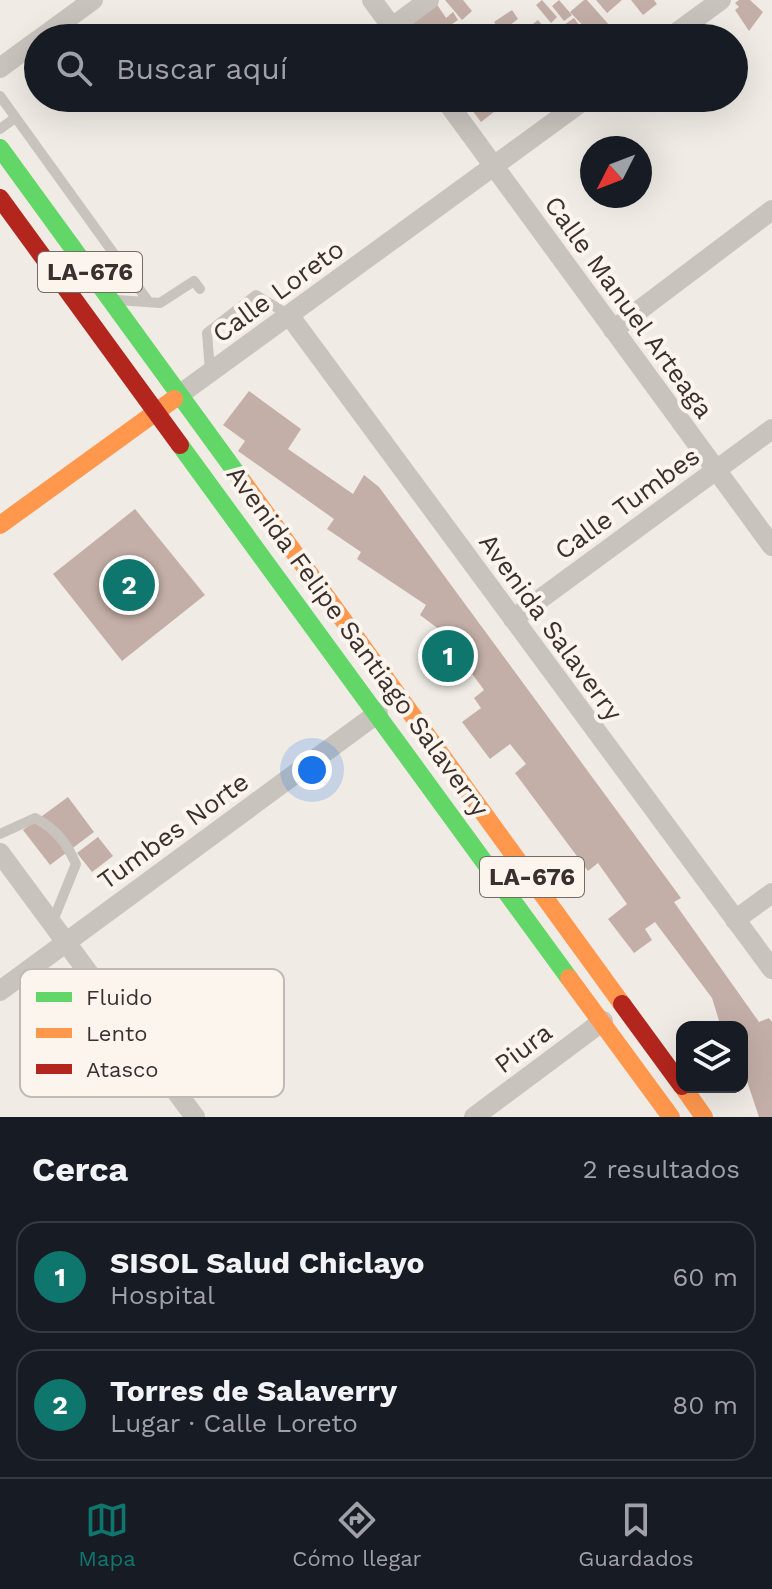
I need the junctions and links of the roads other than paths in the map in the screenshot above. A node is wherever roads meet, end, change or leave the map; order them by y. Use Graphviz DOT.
graph roads {
  1 [pos="93,0"];
  2 [pos="372,0"];
  3 [pos="429,0"];
  4 [pos="721,0"];
  5 [pos="60,24"];
  6 [pos="390,24"];
  7 [pos="404,24"];
  8 [pos="688,24"];
  9 [pos="24,51"];
  10 [pos="0,68"];
  11 [pos="0,96"];
  12 [pos="454,112"];
  13 [pos="568,112"];
  14 [pos="15,118"];
  15 [pos="0,129"];
  16 [pos="0,148"];
  17 [pos="494,166"];
  18 [pos="0,198"];
  19 [pos="80,209"];
  20 [pos="772,210"];
  21 [pos="56,225"];
  22 [pos="200,289"];
  23 [pos="110,300"];
  24 [pos="148,301"];
  25 [pos="289,315"];
  26 [pos="613,330"];
  27 [pos="210,373"];
  28 [pos="179,395"];
  29 [pos="157,412"];
  30 [pos="772,429"];
  31 [pos="716,470"];
  32 [pos="0,525"];
  33 [pos="772,546"];
  34 [pos="513,619"];
  35 [pos="378,713"];
  36 [pos="0,834"];
  37 [pos="0,853"];
  38 [pos="772,893"];
  39 [pos="735,920"];
  40 [pos="52,923"];
  41 [pos="66,942"];
  42 [pos="30,969"];
  43 [pos="86,969"];
  44 [pos="772,969"];
  45 [pos="20,976"];
  46 [pos="0,991"];
  47 [pos="603,1021"];
  48 [pos="676,1078"];
  49 [pos="687,1093"];
  50 [pos="180,1097"];
  51 [pos="195,1117"];
  52 [pos="474,1117"];
  53 [pos="671,1117"];
  54 [pos="704,1117"];
  1 -- 5 [label="street"];
  2 -- 6 [label="street"];
  3 -- 7 [label="street"];
  4 -- 8 [label="street"];
  9 -- 10 [label="street"];
  11 -- 14 [label="lane"];
  12 -- 17 [label="street, Calle Manuel Arteaga"];
  13 -- 17 [label="street, Calle Loreto"];
  14 -- 15 [label="lane"];
  14 -- 19 [label="lane"];
  16 -- 21 [label="main road, Avenida Felipe Santiago Salaverry / LA-676"];
  17 -- 25 [label="street, Calle Loreto"];
  17 -- 26 [label="street, Calle Manuel Arteaga"];
  18 -- 29 [label="main road, Avenida Felipe Santiago Salaverry / LA-676"];
  19 -- 21 [label="lane"];
  19 -- 24 [label="lane"];
  20 -- 26 [label="street"];
  21 -- 23 [label="main road, Avenida Felipe Santiago Salaverry / LA-676"];
  22 -- 24 [label="lane"];
  23 -- 24 [label="lane"];
  23 -- 28 [label="main road, Avenida Felipe Santiago Salaverry / LA-676"];
  25 -- 27 [label="street, Calle Loreto"];
  25 -- 27 [label="lane"];
  25 -- 34 [label="street, Avenida Salaverry"];
  26 -- 31 [label="street, Calle Manuel Arteaga"];
  27 -- 28 [label="street, Calle Loreto"];
  28 -- 29 [label="main road, Calle Loreto"];
  28 -- 48 [label="main road, Avenida Felipe Santiago Salaverry / LA-676"];
  29 -- 32 [label="main road, Calle Loreto"];
  29 -- 35 [label="main road, Avenida Felipe Santiago Salaverry / LA-676"];
  30 -- 31 [label="street, Calle Tumbes"];
  31 -- 33 [label="street, Calle Manuel Arteaga"];
  31 -- 34 [label="street, Calle Tumbes"];
  34 -- 39 [label="street, Avenida Salaverry"];
  35 -- 41 [label="street, Tumbes Norte"];
  35 -- 47 [label="main road, Avenida Felipe Santiago Salaverry / LA-676"];
  36 -- 40 [label="lane"];
  37 -- 40 [label="street"];
  38 -- 39 [label="street"];
  39 -- 44 [label="street, Avenida Salaverry"];
  40 -- 41 [label="street"];
  41 -- 42 [label="street, Tumbes Norte"];
  41 -- 43 [label="street"];
  45 -- 46 [label="street, Tumbes Norte"];
  47 -- 52 [label="street, Piura"];
  47 -- 53 [label="main road, Avenida Felipe Santiago Salaverry / LA-676"];
  49 -- 54 [label="main road, Avenida Felipe Santiago Salaverry / LA-676"];
  50 -- 51 [label="street"];
}
